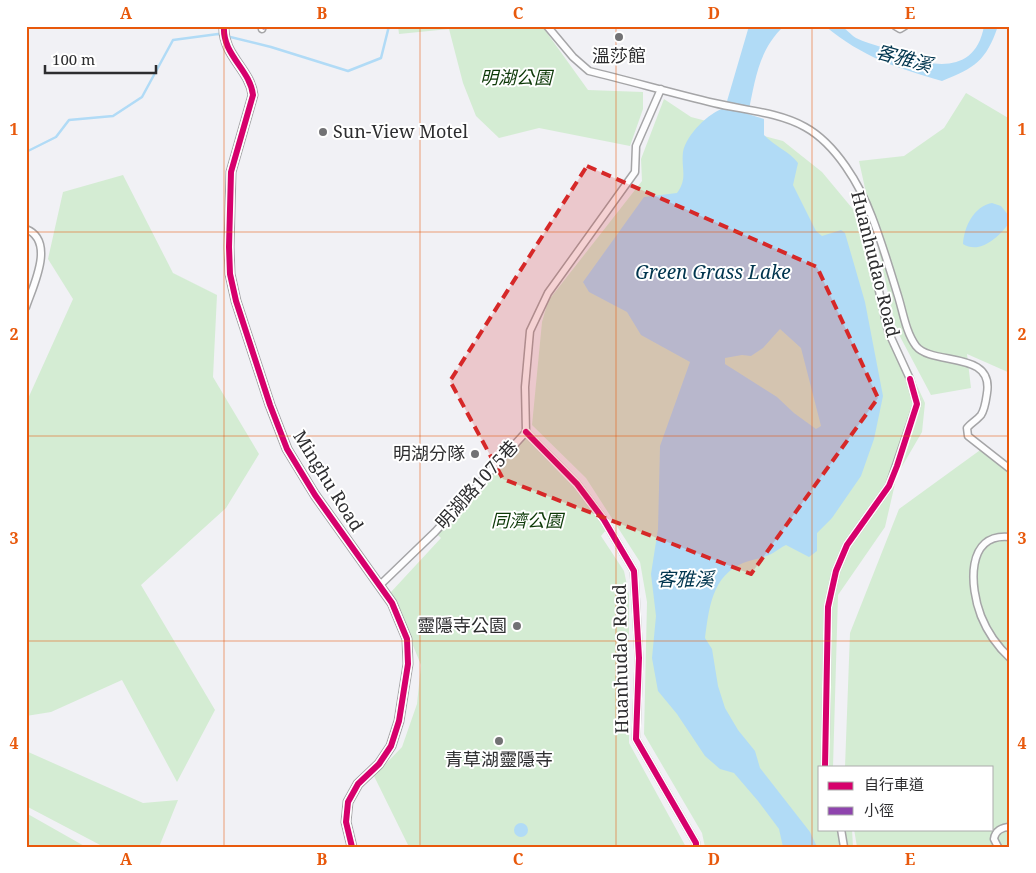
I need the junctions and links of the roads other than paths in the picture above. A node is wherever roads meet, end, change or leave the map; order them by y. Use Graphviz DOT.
graph roads {
  1 [pos="547,26"];
  2 [pos="895,26"];
  3 [pos="905,26"];
  4 [pos="223,28"];
  5 [pos="661,89"];
  6 [pos="861,196"];
  7 [pos="26,229"];
  8 [pos="26,307"];
  9 [pos="526,432"];
  10 [pos="1010,469"];
  11 [pos="1010,537"];
  12 [pos="379,586"];
  13 [pos="1010,658"];
  14 [pos="825,766"];
  15 [pos="1010,828"];
  16 [pos="841,830"];
  17 [pos="352,847"];
  18 [pos="696,847"];
  19 [pos="844,847"];
  20 [pos="998,847"];
  1 -- 5 [label="street"];
  2 -- 3 [label="street"];
  4 -- 12 [label="street, Minghu Road"];
  5 -- 6 [label="street, Huanhudao Road"];
  5 -- 9 [label="street, 明湖路1075巷"];
  6 -- 10 [label="street"];
  6 -- 14 [label="street, Huanhudao Road"];
  7 -- 8 [label="street"];
  9 -- 12 [label="street, 明湖路1075巷"];
  9 -- 18 [label="street, Huanhudao Road"];
  11 -- 13 [label="street"];
  12 -- 17 [label="street, Minghu Road"];
  15 -- 20 [label="street"];
  16 -- 19 [label="street"];
}
